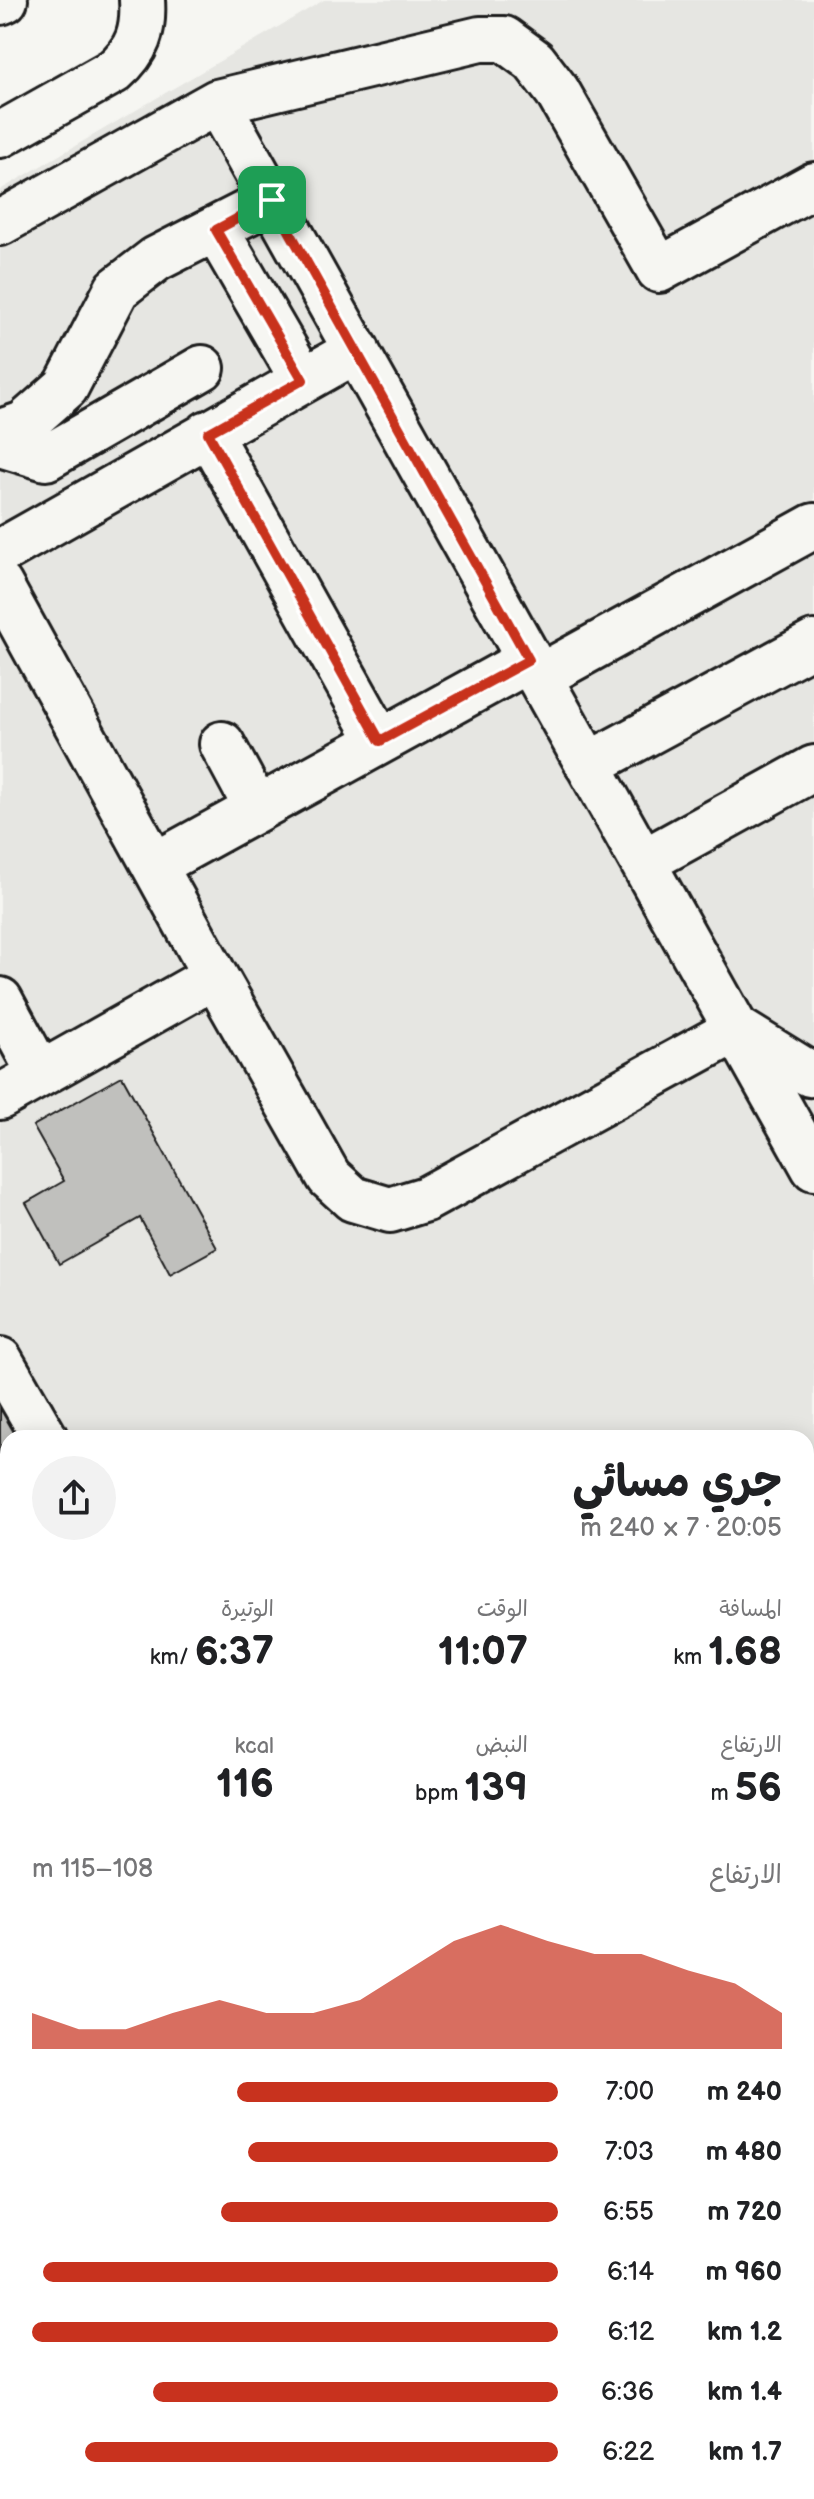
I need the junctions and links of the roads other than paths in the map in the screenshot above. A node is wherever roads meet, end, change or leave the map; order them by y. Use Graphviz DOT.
graph roads {
  1 [pos="142,0"];
  2 [pos="217,102"];
  3 [pos="0,135"];
  4 [pos="814,185"];
  5 [pos="272,200"];
  6 [pos="0,223"];
  7 [pos="216,230"];
  8 [pos="357,350"];
  9 [pos="202,368"];
  10 [pos="303,380"];
  11 [pos="0,432"];
  12 [pos="208,433"];
  13 [pos="0,444"];
  14 [pos="814,526"];
  15 [pos="0,552"];
  16 [pos="0,585"];
  17 [pos="814,643"];
  18 [pos="534,668"];
  19 [pos="380,741"];
  20 [pos="222,744"];
  21 [pos="588,765"];
  22 [pos="814,768"];
  23 [pos="257,809"];
  24 [pos="643,862"];
  25 [pos="155,865"];
  26 [pos="215,976"];
  27 [pos="0,1000"];
  28 [pos="737,1029"];
  29 [pos="814,1072"];
  30 [pos="12,1086"];
  31 [pos="814,1168"];
  32 [pos="0,1360"];
  33 [pos="40,1430"];
  1 -- 3 [label="street"];
  2 -- 4 [label="street"];
  2 -- 5 [label="street"];
  2 -- 6 [label="street"];
  5 -- 7 [label="street"];
  5 -- 8 [label="street"];
  7 -- 10 [label="street"];
  7 -- 11 [label="street"];
  8 -- 10 [label="street"];
  8 -- 18 [label="street"];
  9 -- 13 [label="street"];
  10 -- 12 [label="street"];
  12 -- 15 [label="street"];
  12 -- 19 [label="street"];
  14 -- 18 [label="street"];
  16 -- 25 [label="street"];
  17 -- 21 [label="street"];
  18 -- 19 [label="street"];
  18 -- 21 [label="street"];
  19 -- 23 [label="street"];
  20 -- 23 [label="street"];
  21 -- 24 [label="street"];
  22 -- 24 [label="street"];
  23 -- 25 [label="street"];
  24 -- 28 [label="street"];
  25 -- 26 [label="street"];
  26 -- 28 [label="street"];
  26 -- 30 [label="street"];
  27 -- 30 [label="street"];
  28 -- 29 [label="street"];
  28 -- 31 [label="street"];
  32 -- 33 [label="street"];
}
